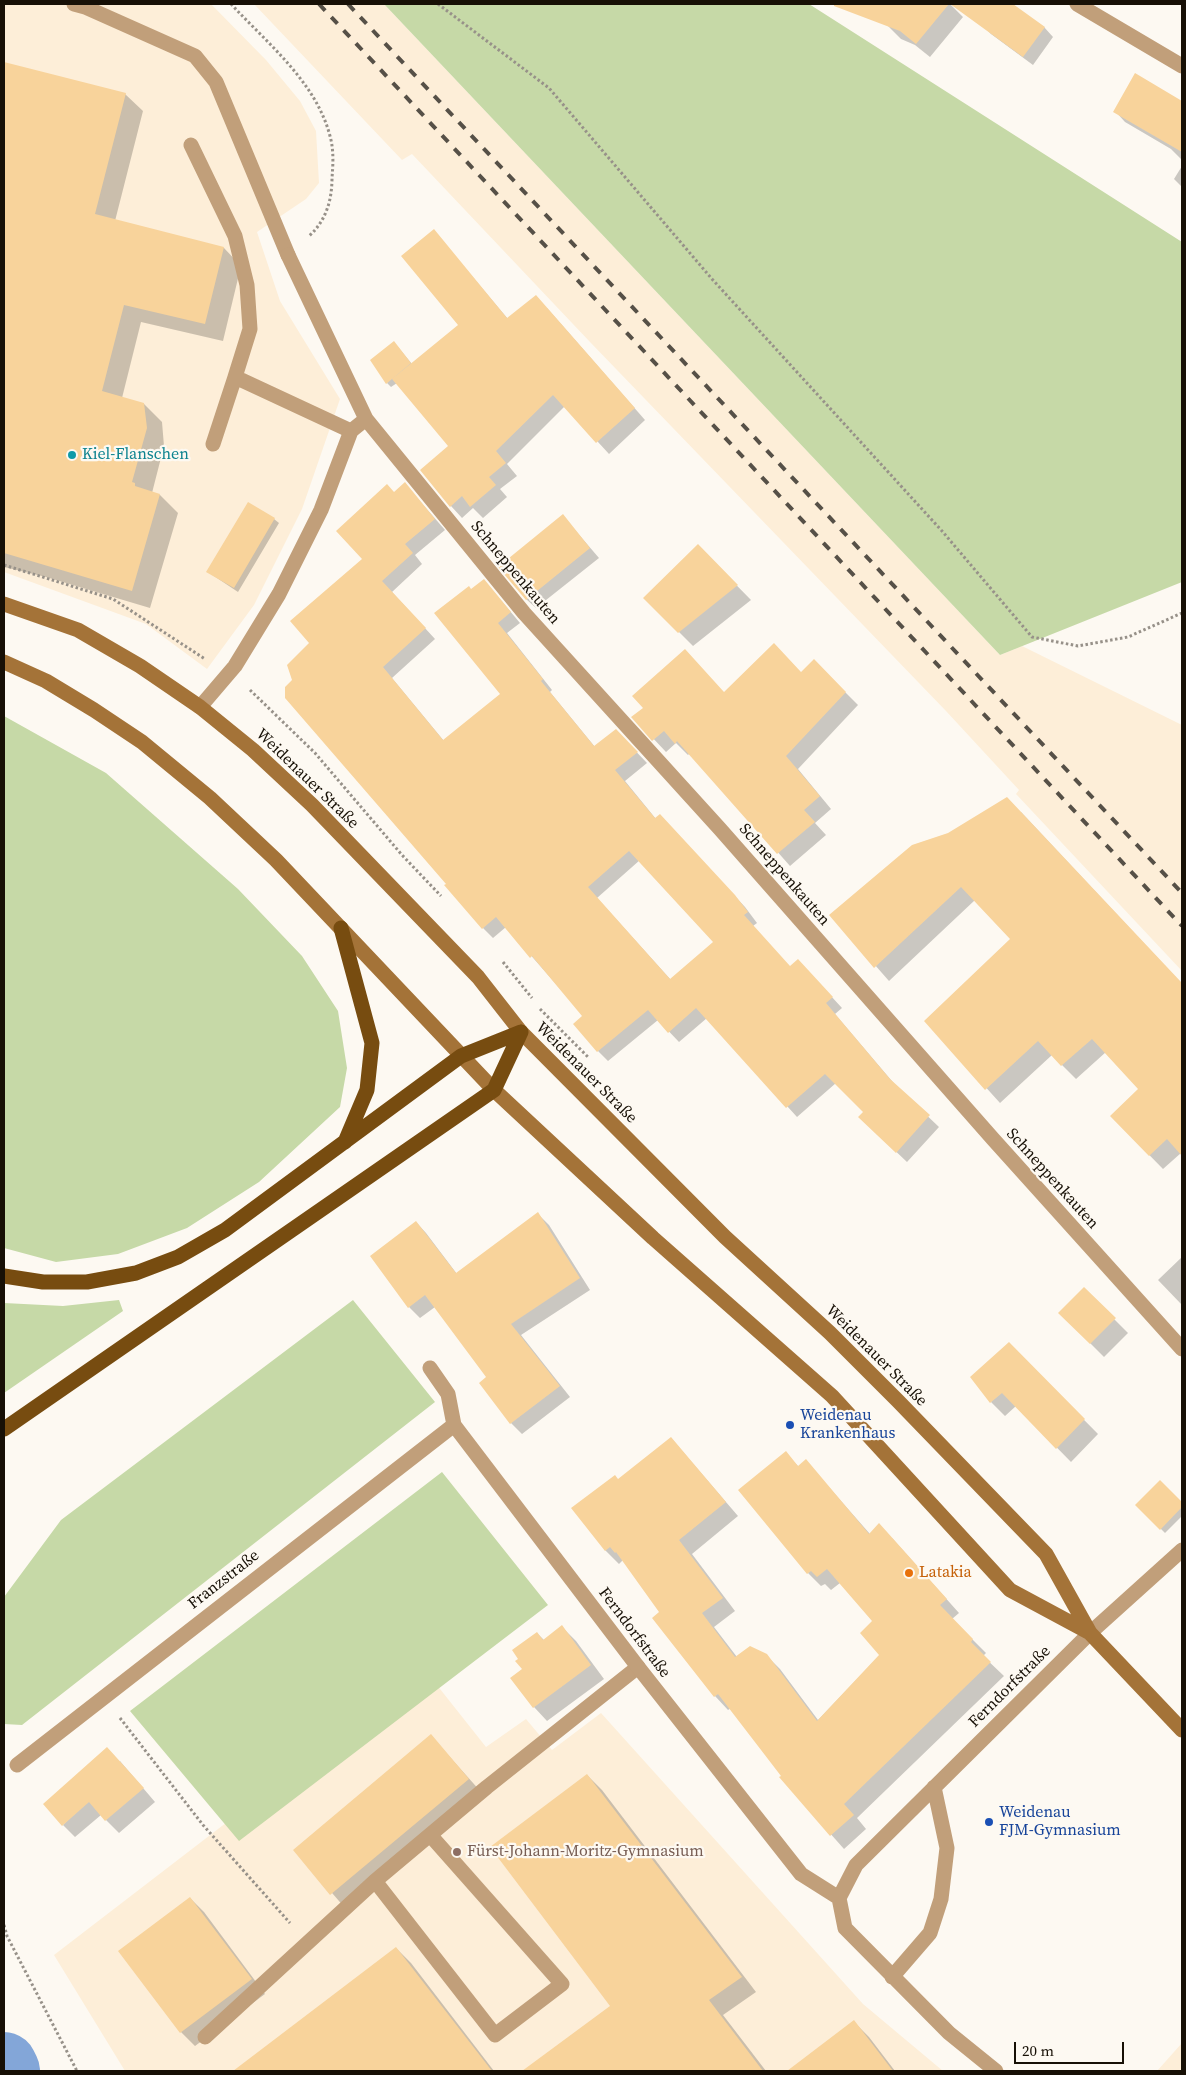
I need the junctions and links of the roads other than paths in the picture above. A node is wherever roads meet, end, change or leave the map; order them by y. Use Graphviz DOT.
graph roads {
  1 [pos="74,4"];
  2 [pos="1077,4"];
  3 [pos="1182,66"];
  4 [pos="191,145"];
  5 [pos="235,377"];
  6 [pos="366,419"];
  7 [pos="351,431"];
  8 [pos="213,444"];
  9 [pos="4,604"];
  10 [pos="4,662"];
  11 [pos="200,707"];
  12 [pos="341,928"];
  13 [pos="521,1032"];
  14 [pos="461,1056"];
  15 [pos="494,1090"];
  16 [pos="344,1143"];
  17 [pos="4,1276"];
  18 [pos="1182,1349"];
  19 [pos="430,1368"];
  20 [pos="454,1425"];
  21 [pos="4,1429"];
  22 [pos="1182,1550"];
  23 [pos="1090,1633"];
  24 [pos="638,1667"];
  25 [pos="1182,1730"];
  26 [pos="17,1764"];
  27 [pos="934,1787"];
  28 [pos="431,1836"];
  29 [pos="375,1881"];
  30 [pos="838,1898"];
  31 [pos="892,1977"];
  32 [pos="205,2037"];
  33 [pos="996,2071"];
  1 -- 6 [label="street, Schneppenkauten"];
  2 -- 3 [label="street"];
  4 -- 5 [label="street"];
  5 -- 7 [label="street"];
  5 -- 8 [label="street"];
  6 -- 7 [label="street"];
  6 -- 18 [label="street, Schneppenkauten"];
  7 -- 11 [label="street"];
  9 -- 11 [label="main road, Weidenauer Straße"];
  10 -- 12 [label="main road, Weidenauer Straße"];
  11 -- 13 [label="main road, Weidenauer Straße"];
  12 -- 14 [label="main road, Weidenauer Straße"];
  12 -- 16 [label="highway"];
  13 -- 14 [label="highway"];
  13 -- 15 [label="highway"];
  13 -- 23 [label="main road, Weidenauer Straße"];
  14 -- 15 [label="main road, Weidenauer Straße"];
  14 -- 16 [label="highway"];
  15 -- 21 [label="highway"];
  15 -- 23 [label="main road, Weidenauer Straße"];
  16 -- 17 [label="highway"];
  19 -- 20 [label="street, Ferndorfstraße"];
  20 -- 24 [label="street, Ferndorfstraße"];
  20 -- 26 [label="street, Franzstraße"];
  22 -- 23 [label="street"];
  23 -- 25 [label="main road, Weidenauer Straße"];
  23 -- 27 [label="street, Ferndorfstraße"];
  24 -- 28 [label="street"];
  24 -- 30 [label="street, Ferndorfstraße"];
  27 -- 30 [label="street, Ferndorfstraße"];
  27 -- 31 [label="street"];
  28 -- 29 [label="street"];
  28 -- 29 [label="street"];
  29 -- 32 [label="street"];
  30 -- 31 [label="street"];
  31 -- 33 [label="street"];
}
